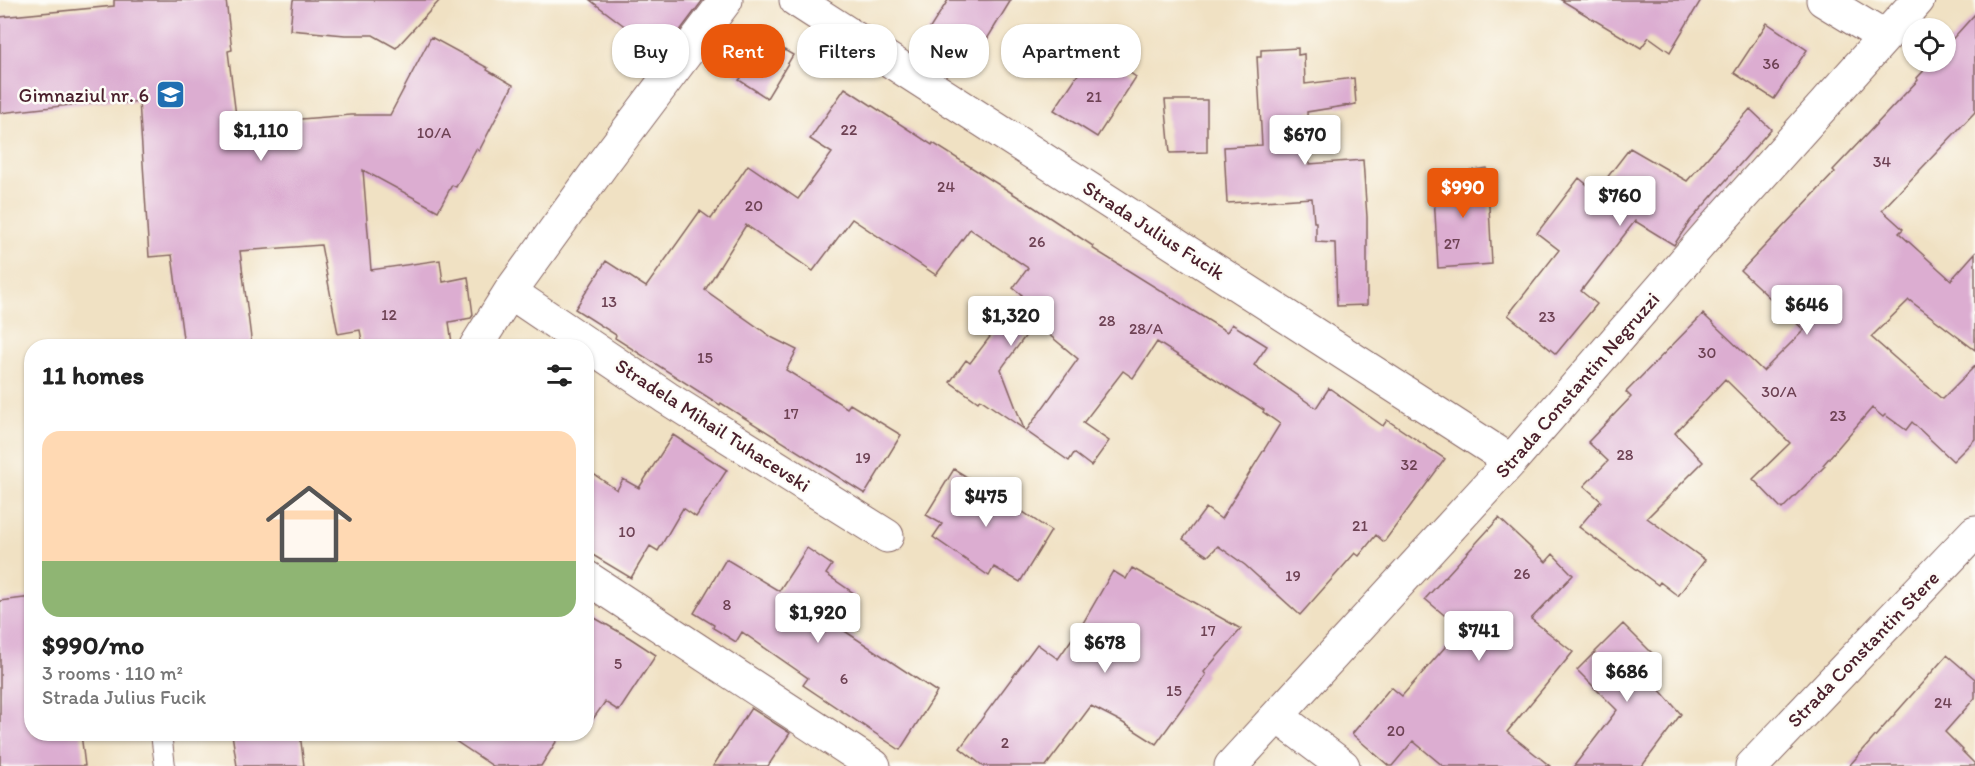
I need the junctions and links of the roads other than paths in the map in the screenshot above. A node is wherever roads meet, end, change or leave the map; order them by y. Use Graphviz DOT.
graph roads {
  1 [pos="726,0"];
  2 [pos="796,0"];
  3 [pos="1823,0"];
  4 [pos="1918,0"];
  5 [pos="1884,38"];
  6 [pos="510,292"];
  7 [pos="480,339"];
  8 [pos="580,339"];
  9 [pos="594,349"];
  10 [pos="1511,461"];
  11 [pos="1975,532"];
  12 [pos="887,536"];
  13 [pos="594,582"];
  14 [pos="1277,716"];
  15 [pos="162,741"];
  16 [pos="165,766"];
  17 [pos="874,766"];
  18 [pos="1231,766"];
  19 [pos="1343,766"];
  20 [pos="1752,766"];
  1 -- 6 [label="street"];
  2 -- 10 [label="street, Strada Julius Fucik"];
  3 -- 5 [label="street"];
  4 -- 5 [label="street, Strada Constantin Negruzzi"];
  5 -- 10 [label="street, Strada Constantin Negruzzi"];
  6 -- 7 [label="street"];
  6 -- 8 [label="street, Stradela Mihail Tuhacevski"];
  9 -- 12 [label="street, Stradela Mihail Tuhacevski"];
  10 -- 14 [label="street, Strada Constantin Negruzzi"];
  11 -- 20 [label="street, Strada Constantin Stere"];
  13 -- 17 [label="street"];
  14 -- 18 [label="street, Strada Constantin Negruzzi"];
  14 -- 19 [label="street"];
  15 -- 16 [label="lane"];
}
